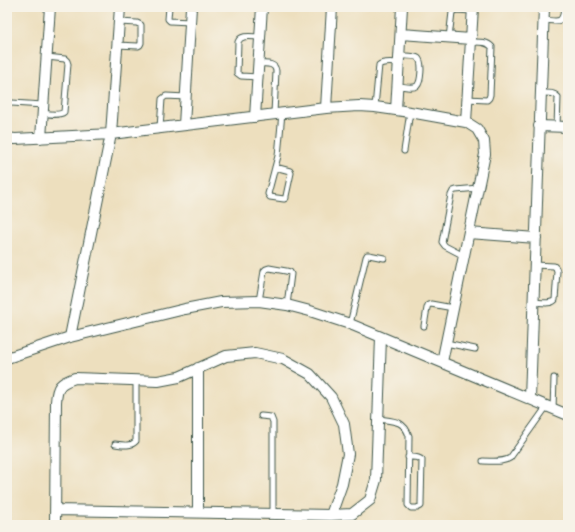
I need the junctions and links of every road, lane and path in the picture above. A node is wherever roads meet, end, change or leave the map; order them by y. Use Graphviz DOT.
graph roads {
  1 [pos="50,7"];
  2 [pos="120,7"];
  3 [pos="169,7"];
  4 [pos="191,7"];
  5 [pos="262,7"];
  6 [pos="332,7"];
  7 [pos="402,7"];
  8 [pos="544,7"];
  9 [pos="564,7"];
  10 [pos="472,9"];
  11 [pos="543,20"];
  12 [pos="119,22"];
  13 [pos="190,22"];
  14 [pos="401,34"];
  15 [pos="260,37"];
  16 [pos="449,38"];
  17 [pos="471,41"];
  18 [pos="117,45"];
  19 [pos="47,57"];
  20 [pos="399,60"];
  21 [pos="258,64"];
  22 [pos="258,77"];
  23 [pos="398,86"];
  24 [pos="540,92"];
  25 [pos="186,97"];
  26 [pos="467,99"];
  27 [pos="12,103"];
  28 [pos="376,107"];
  29 [pos="326,108"];
  30 [pos="43,109"];
  31 [pos="396,110"];
  32 [pos="410,112"];
  33 [pos="278,114"];
  34 [pos="255,117"];
  35 [pos="466,122"];
  36 [pos="184,125"];
  37 [pos="539,126"];
  38 [pos="557,127"];
  39 [pos="568,127"];
  40 [pos="160,128"];
  41 [pos="111,134"];
  42 [pos="7,138"];
  43 [pos="41,138"];
  44 [pos="404,151"];
  45 [pos="275,167"];
  46 [pos="478,188"];
  47 [pos="469,233"];
  48 [pos="536,238"];
  49 [pos="464,256"];
  50 [pos="384,258"];
  51 [pos="535,265"];
  52 [pos="259,301"];
  53 [pos="534,302"];
  54 [pos="287,305"];
  55 [pos="453,308"];
  56 [pos="350,324"];
  57 [pos="424,326"];
  58 [pos="70,337"];
  59 [pos="381,337"];
  60 [pos="446,343"];
  61 [pos="475,349"];
  62 [pos="7,358"];
  63 [pos="442,362"];
  64 [pos="198,368"];
  65 [pos="554,378"];
  66 [pos="136,381"];
  67 [pos="530,399"];
  68 [pos="550,407"];
  69 [pos="568,415"];
  70 [pos="261,416"];
  71 [pos="379,420"];
  72 [pos="115,444"];
  73 [pos="408,457"];
  74 [pos="483,461"];
  75 [pos="55,510"];
  76 [pos="198,512"];
  77 [pos="273,514"];
  78 [pos="331,515"];
  79 [pos="55,525"];
  1 -- 19 [label="street"];
  2 -- 12 [label="street"];
  3 -- 13 [label="lane"];
  4 -- 13 [label="street"];
  5 -- 15 [label="street"];
  6 -- 29 [label="street"];
  7 -- 14 [label="street"];
  8 -- 11 [label="street"];
  9 -- 11 [label="lane"];
  10 -- 16 [label="lane"];
  10 -- 17 [label="street"];
  11 -- 24 [label="street"];
  12 -- 18 [label="street"];
  12 -- 18 [label="lane"];
  13 -- 25 [label="street"];
  14 -- 16 [label="street"];
  14 -- 20 [label="street"];
  15 -- 21 [label="street"];
  15 -- 22 [label="lane"];
  16 -- 17 [label="street"];
  17 -- 26 [label="street"];
  17 -- 26 [label="lane"];
  18 -- 41 [label="street"];
  19 -- 30 [label="street"];
  19 -- 30 [label="lane"];
  20 -- 23 [label="street"];
  20 -- 23 [label="lane"];
  20 -- 28 [label="lane"];
  21 -- 22 [label="street"];
  21 -- 33 [label="lane"];
  22 -- 34 [label="street"];
  23 -- 31 [label="street"];
  24 -- 37 [label="street"];
  24 -- 38 [label="lane"];
  25 -- 36 [label="street"];
  25 -- 40 [label="lane"];
  26 -- 35 [label="street"];
  27 -- 30 [label="lane"];
  28 -- 29 [label="street"];
  28 -- 31 [label="street"];
  29 -- 33 [label="street"];
  30 -- 43 [label="street"];
  31 -- 32 [label="street"];
  32 -- 35 [label="street"];
  32 -- 44 [label="lane"];
  33 -- 34 [label="street"];
  33 -- 45 [label="lane"];
  34 -- 36 [label="street"];
  35 -- 46 [label="street"];
  36 -- 40 [label="street"];
  37 -- 38 [label="street"];
  37 -- 48 [label="street"];
  38 -- 39 [label="street"];
  40 -- 41 [label="street"];
  41 -- 43 [label="street"];
  41 -- 58 [label="street"];
  42 -- 43 [label="street"];
  45 -- 45 [label="lane"];
  46 -- 47 [label="street"];
  46 -- 49 [label="lane"];
  47 -- 48 [label="street"];
  47 -- 49 [label="street"];
  48 -- 51 [label="street"];
  49 -- 55 [label="street"];
  50 -- 56 [label="lane"];
  51 -- 53 [label="street"];
  51 -- 53 [label="lane"];
  52 -- 54 [label="street"];
  52 -- 54 [label="lane"];
  52 -- 58 [label="street"];
  53 -- 67 [label="street"];
  54 -- 56 [label="street"];
  55 -- 57 [label="lane"];
  55 -- 60 [label="street"];
  56 -- 59 [label="street"];
  58 -- 62 [label="street"];
  59 -- 63 [label="street"];
  59 -- 71 [label="street"];
  60 -- 61 [label="lane"];
  60 -- 63 [label="street"];
  63 -- 67 [label="street"];
  64 -- 66 [label="street"];
  64 -- 76 [label="street"];
  64 -- 78 [label="street"];
  65 -- 68 [label="lane"];
  66 -- 72 [label="lane"];
  66 -- 75 [label="street"];
  67 -- 68 [label="street"];
  68 -- 69 [label="street"];
  68 -- 74 [label="lane"];
  70 -- 77 [label="lane"];
  71 -- 73 [label="lane"];
  71 -- 78 [label="street"];
  73 -- 73 [label="lane"];
  75 -- 76 [label="street"];
  75 -- 79 [label="street"];
  76 -- 77 [label="street"];
  77 -- 78 [label="street"];
}
